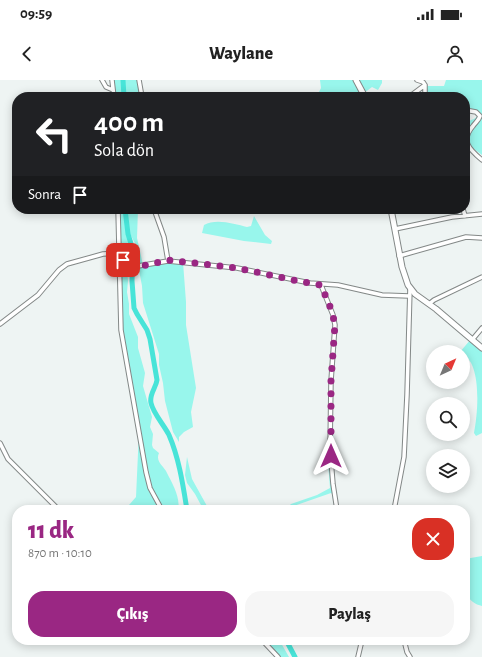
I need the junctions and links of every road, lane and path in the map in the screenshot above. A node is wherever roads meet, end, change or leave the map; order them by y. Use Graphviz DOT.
graph roads {
  1 [pos="102,80"];
  2 [pos="112,80"];
  3 [pos="139,80"];
  4 [pos="356,80"];
  5 [pos="417,80"];
  6 [pos="425,85"];
  7 [pos="113,90"];
  8 [pos="141,92"];
  9 [pos="362,92"];
  10 [pos="416,92"];
  11 [pos="425,92"];
  12 [pos="470,111"];
  13 [pos="470,130"];
  14 [pos="470,150"];
  15 [pos="482,160"];
  16 [pos="118,214"];
  17 [pos="156,214"];
  18 [pos="392,214"];
  19 [pos="482,214"];
  20 [pos="465,216"];
  21 [pos="394,229"];
  22 [pos="482,238"];
  23 [pos="119,253"];
  24 [pos="399,256"];
  25 [pos="168,260"];
  26 [pos="482,276"];
  27 [pos="321,285"];
  28 [pos="410,288"];
  29 [pos="409,296"];
  30 [pos="429,304"];
  31 [pos="0,324"];
  32 [pos="482,328"];
  33 [pos="472,340"];
  34 [pos="482,348"];
  35 [pos="0,443"];
  36 [pos="54,505"];
  37 [pos="159,505"];
  38 [pos="337,505"];
  39 [pos="395,505"];
  40 [pos="267,645"];
  41 [pos="361,645"];
  42 [pos="405,645"];
  43 [pos="278,657"];
  44 [pos="358,657"];
  45 [pos="410,657"];
  1 -- 7 [label="street"];
  2 -- 7 [label="street"];
  3 -- 8 [label="street"];
  4 -- 9 [label="street"];
  5 -- 6 [label="street"];
  6 -- 10 [label="street"];
  6 -- 11 [label="street"];
  12 -- 13 [label="street"];
  14 -- 15 [label="street"];
  16 -- 23 [label="street"];
  17 -- 25 [label="street"];
  18 -- 21 [label="street"];
  19 -- 20 [label="street"];
  20 -- 21 [label="street"];
  21 -- 24 [label="street"];
  22 -- 24 [label="street"];
  23 -- 25 [label="street"];
  23 -- 31 [label="street"];
  23 -- 37 [label="street"];
  24 -- 28 [label="street"];
  25 -- 27 [label="street"];
  26 -- 30 [label="street"];
  27 -- 29 [label="street"];
  27 -- 38 [label="street"];
  28 -- 29 [label="street"];
  28 -- 30 [label="street"];
  29 -- 39 [label="street"];
  30 -- 33 [label="street"];
  32 -- 33 [label="street"];
  33 -- 34 [label="street"];
  35 -- 36 [label="street"];
  40 -- 43 [label="street"];
  41 -- 44 [label="street"];
  42 -- 45 [label="street"];
}
